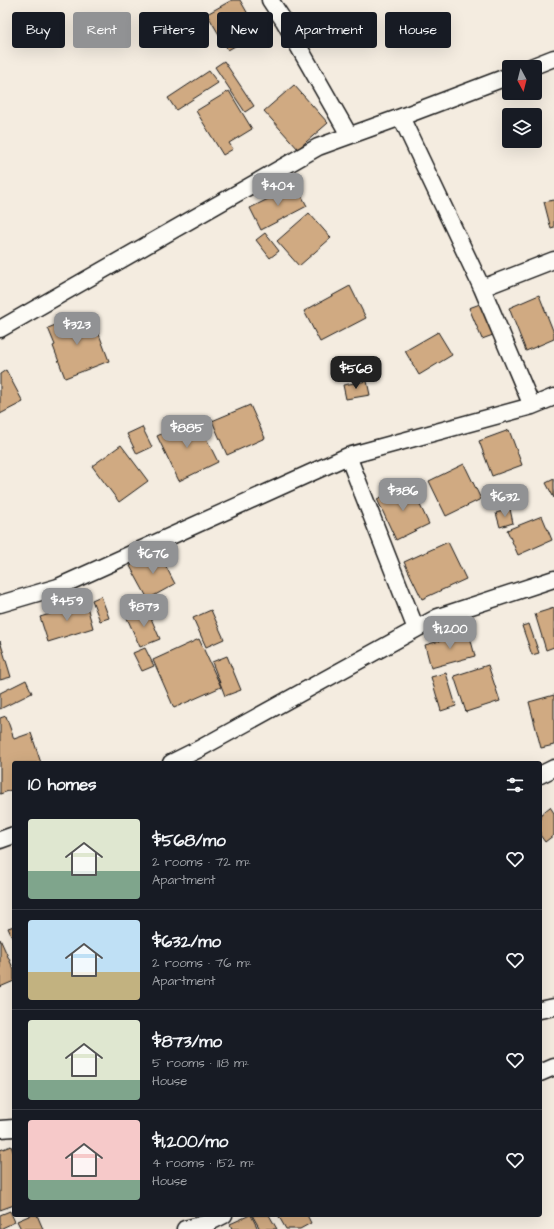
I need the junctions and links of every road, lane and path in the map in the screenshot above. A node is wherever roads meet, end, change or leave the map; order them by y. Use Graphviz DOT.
graph roads {
  1 [pos="270,0"];
  2 [pos="554,58"];
  3 [pos="542,63"];
  4 [pos="502,79"];
  5 [pos="401,117"];
  6 [pos="349,135"];
  7 [pos="554,260"];
  8 [pos="482,288"];
  9 [pos="0,329"];
  10 [pos="554,397"];
  11 [pos="532,406"];
  12 [pos="348,456"];
  13 [pos="554,579"];
  14 [pos="0,604"];
  15 [pos="416,629"];
  16 [pos="175,761"];
  17 [pos="554,768"];
  18 [pos="542,774"];
  19 [pos="12,836"];
  20 [pos="0,840"];
  21 [pos="554,1007"];
  22 [pos="542,1010"];
  23 [pos="554,1067"];
  24 [pos="542,1072"];
  25 [pos="12,1128"];
  26 [pos="0,1129"];
  27 [pos="220,1217"];
  28 [pos="185,1229"];
  1 -- 6 [label="street"];
  2 -- 3 [label="street"];
  4 -- 5 [label="street"];
  5 -- 6 [label="street"];
  5 -- 8 [label="street"];
  6 -- 9 [label="street"];
  7 -- 8 [label="street"];
  8 -- 11 [label="street"];
  10 -- 11 [label="street"];
  11 -- 12 [label="street"];
  12 -- 14 [label="street"];
  12 -- 15 [label="street"];
  13 -- 15 [label="street"];
  15 -- 16 [label="street"];
  17 -- 18 [label="street"];
  19 -- 20 [label="street"];
  21 -- 22 [label="street"];
  23 -- 24 [label="street"];
  25 -- 26 [label="street"];
  27 -- 28 [label="street"];
}
